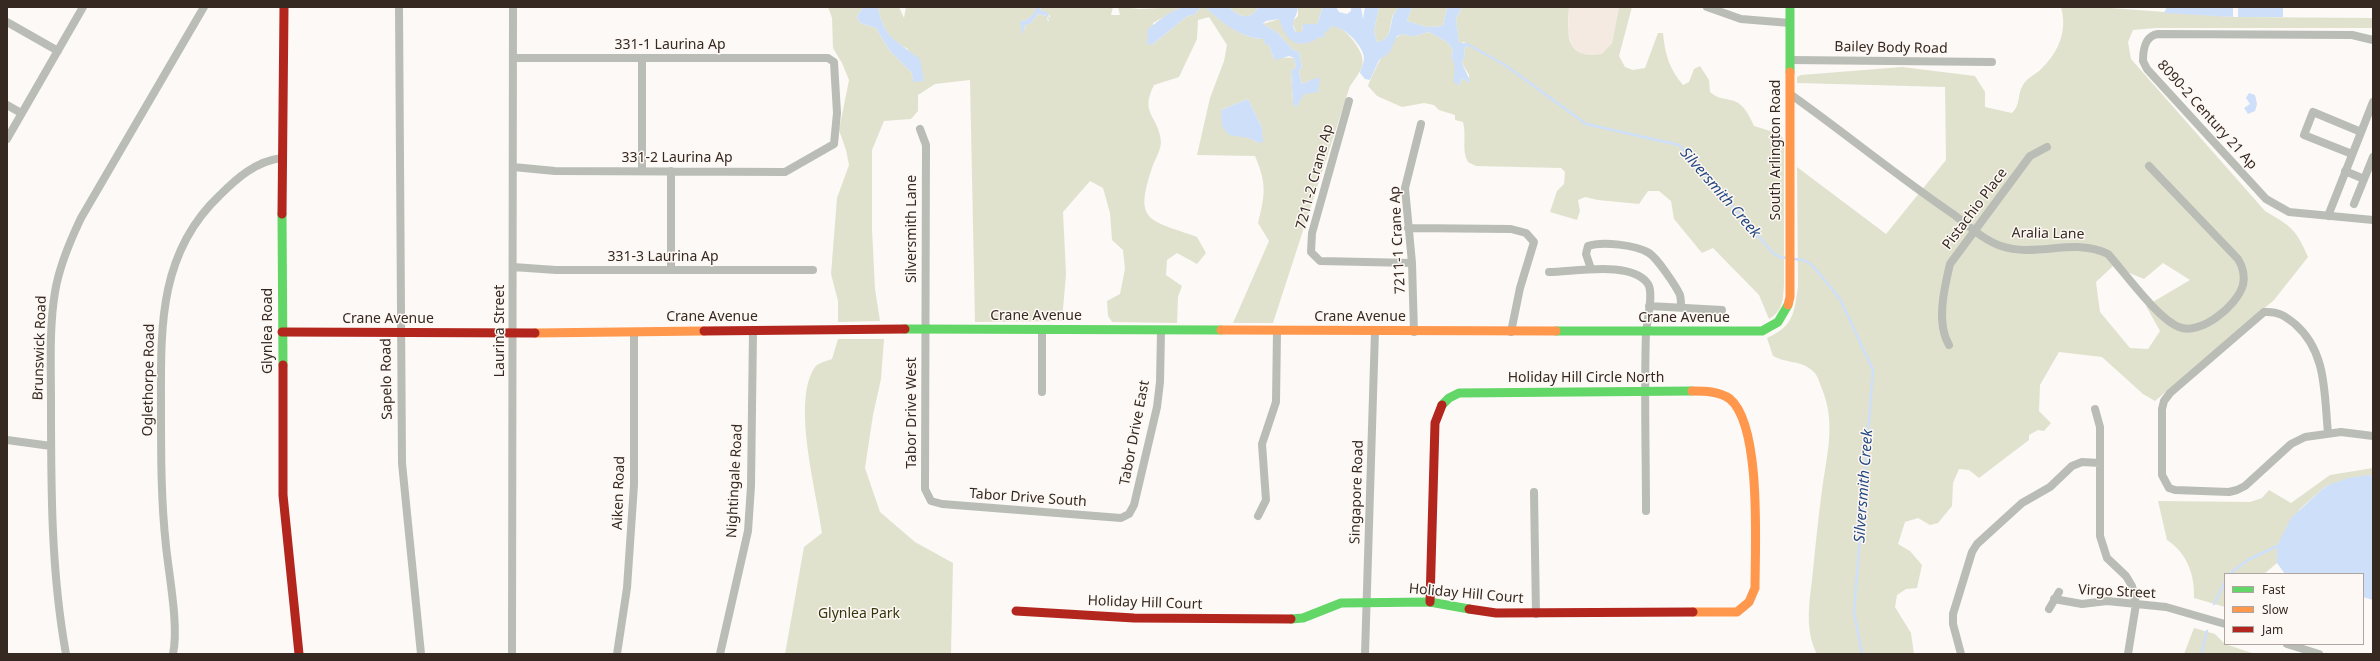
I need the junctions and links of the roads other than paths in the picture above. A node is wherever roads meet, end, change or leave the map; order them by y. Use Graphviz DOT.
graph roads {
  1 [pos="83,7"];
  2 [pos="204,7"];
  3 [pos="284,7"];
  4 [pos="399,7"];
  5 [pos="513,7"];
  6 [pos="1707,7"];
  7 [pos="1790,7"];
  8 [pos="7,22"];
  9 [pos="1790,23"];
  10 [pos="2373,40"];
  11 [pos="58,51"];
  12 [pos="513,58"];
  13 [pos="642,58"];
  14 [pos="1790,60"];
  15 [pos="1992,62"];
  16 [pos="1790,94"];
  17 [pos="1350,101"];
  18 [pos="2373,102"];
  19 [pos="7,105"];
  20 [pos="21,114"];
  21 [pos="1421,124"];
  22 [pos="920,130"];
  23 [pos="2361,132"];
  24 [pos="7,139"];
  25 [pos="834,144"];
  26 [pos="2047,147"];
  27 [pos="2352,154"];
  28 [pos="282,158"];
  29 [pos="2373,158"];
  30 [pos="2149,166"];
  31 [pos="513,167"];
  32 [pos="642,171"];
  33 [pos="671,171"];
  34 [pos="2345,171"];
  35 [pos="2364,179"];
  36 [pos="2354,204"];
  37 [pos="2328,216"];
  38 [pos="2373,220"];
  39 [pos="1408,228"];
  40 [pos="1974,229"];
  41 [pos="1412,262"];
  42 [pos="513,267"];
  43 [pos="1591,269"];
  44 [pos="671,270"];
  45 [pos="813,270"];
  46 [pos="1549,272"];
  47 [pos="1649,306"];
  48 [pos="1681,308"];
  49 [pos="1722,310"];
  50 [pos="1784,316"];
  51 [pos="925,330"];
  52 [pos="753,331"];
  53 [pos="1042,331"];
  54 [pos="1160,331"];
  55 [pos="1277,331"];
  56 [pos="1375,331"];
  57 [pos="282,332"];
  58 [pos="634,332"];
  59 [pos="1414,332"];
  60 [pos="1511,332"];
  61 [pos="1646,332"];
  62 [pos="400,333"];
  63 [pos="513,333"];
  64 [pos="1949,345"];
  65 [pos="1042,392"];
  66 [pos="1646,392"];
  67 [pos="2095,409"];
  68 [pos="2328,433"];
  69 [pos="2373,436"];
  70 [pos="7,440"];
  71 [pos="51,446"];
  72 [pos="2100,462"];
  73 [pos="1534,492"];
  74 [pos="926,496"];
  75 [pos="1646,511"];
  76 [pos="1129,514"];
  77 [pos="1258,516"];
  78 [pos="2058,592"];
  79 [pos="2054,600"];
  80 [pos="1367,602"];
  81 [pos="1430,602"];
  82 [pos="2136,604"];
  83 [pos="1747,606"];
  84 [pos="2049,609"];
  85 [pos="1016,611"];
  86 [pos="1536,614"];
  87 [pos="2224,624"];
  88 [pos="2290,645"];
  89 [pos="66,654"];
  90 [pos="173,654"];
  91 [pos="299,654"];
  92 [pos="421,654"];
  93 [pos="512,654"];
  94 [pos="617,654"];
  95 [pos="720,654"];
  96 [pos="1365,654"];
  97 [pos="1961,654"];
  98 [pos="2128,654"];
  99 [pos="2319,654"];
  1 -- 11 [label="street"];
  2 -- 71 [label="street, Brunswick Road"];
  3 -- 28 [label="street, Glynlea Road"];
  4 -- 62 [label="street, Sapelo Road"];
  5 -- 12 [label="street, Laurina Street"];
  6 -- 9 [label="street"];
  7 -- 9 [label="street, South Arlington Road"];
  8 -- 11 [label="street"];
  9 -- 14 [label="street, South Arlington Road"];
  10 -- 37 [label="street, 8090-2 Century 21 Ap"];
  11 -- 20 [label="street"];
  12 -- 13 [label="street, 331-1 Laurina Ap"];
  12 -- 31 [label="street, Laurina Street"];
  13 -- 25 [label="street, 331-1 Laurina Ap"];
  13 -- 32 [label="street"];
  14 -- 15 [label="street, Bailey Body Road"];
  14 -- 16 [label="street, South Arlington Road"];
  16 -- 40 [label="street, Aralia Lane"];
  16 -- 50 [label="street, South Arlington Road"];
  17 -- 41 [label="street, 7211-2 Crane Ap"];
  18 -- 23 [label="street"];
  19 -- 20 [label="street"];
  20 -- 24 [label="street"];
  21 -- 39 [label="street, 7211-1 Crane Ap"];
  22 -- 51 [label="street, Silversmith Lane"];
  23 -- 27 [label="street"];
  23 -- 27 [label="street"];
  25 -- 33 [label="street, 331-2 Laurina Ap"];
  26 -- 40 [label="street, Pistachio Place"];
  27 -- 34 [label="street"];
  28 -- 57 [label="street, Glynlea Road"];
  28 -- 90 [label="street, Oglethorpe Road"];
  29 -- 35 [label="street"];
  30 -- 40 [label="street, Aralia Lane"];
  31 -- 32 [label="street, 331-2 Laurina Ap"];
  31 -- 42 [label="street, Laurina Street"];
  32 -- 33 [label="street, 331-2 Laurina Ap"];
  33 -- 44 [label="street"];
  34 -- 35 [label="street"];
  34 -- 37 [label="street"];
  35 -- 36 [label="street"];
  37 -- 38 [label="street, 8090-2 Century 21 Ap"];
  39 -- 41 [label="street, 7211-1 Crane Ap"];
  39 -- 60 [label="street"];
  40 -- 64 [label="street, Pistachio Place"];
  41 -- 59 [label="street, 7211-1 Crane Ap"];
  42 -- 44 [label="street, 331-3 Laurina Ap"];
  42 -- 63 [label="street, Laurina Street"];
  43 -- 46 [label="street"];
  43 -- 47 [label="street"];
  43 -- 48 [label="street"];
  44 -- 45 [label="street, 331-3 Laurina Ap"];
  47 -- 48 [label="street"];
  47 -- 61 [label="street"];
  48 -- 49 [label="street"];
  50 -- 61 [label="street, Crane Avenue"];
  51 -- 52 [label="street, Crane Avenue"];
  51 -- 53 [label="street, Crane Avenue"];
  51 -- 74 [label="street, Tabor Drive West"];
  52 -- 58 [label="street, Crane Avenue"];
  52 -- 95 [label="street, Nightingale Road"];
  53 -- 54 [label="street, Crane Avenue"];
  53 -- 65 [label="street"];
  54 -- 55 [label="street, Crane Avenue"];
  54 -- 76 [label="street, Tabor Drive East"];
  55 -- 56 [label="street, Crane Avenue"];
  55 -- 77 [label="street"];
  56 -- 59 [label="street, Crane Avenue"];
  56 -- 80 [label="street, Singapore Road"];
  57 -- 62 [label="street, Crane Avenue"];
  57 -- 91 [label="street, Glynlea Road"];
  58 -- 63 [label="street, Crane Avenue"];
  58 -- 94 [label="street, Aiken Road"];
  59 -- 60 [label="street, Crane Avenue"];
  60 -- 61 [label="street, Crane Avenue"];
  61 -- 66 [label="street"];
  62 -- 63 [label="street, Crane Avenue"];
  62 -- 92 [label="street, Sapelo Road"];
  63 -- 93 [label="street, Laurina Street"];
  66 -- 75 [label="street"];
  66 -- 81 [label="street, Holiday Hill Circle North"];
  66 -- 83 [label="street, Holiday Hill Circle North"];
  67 -- 72 [label="street"];
  68 -- 68 [label="street"];
  68 -- 69 [label="street"];
  70 -- 71 [label="street"];
  71 -- 89 [label="street, Brunswick Road"];
  72 -- 82 [label="street"];
  72 -- 97 [label="street"];
  73 -- 86 [label="street"];
  74 -- 76 [label="street, Tabor Drive South"];
  78 -- 79 [label="street, Virgo Street"];
  79 -- 82 [label="street, Virgo Street"];
  79 -- 84 [label="street, Virgo Street"];
  80 -- 81 [label="street, Holiday Hill Court"];
  80 -- 85 [label="street, Holiday Hill Court"];
  80 -- 96 [label="street, Singapore Road"];
  81 -- 86 [label="street, Holiday Hill Court"];
  82 -- 87 [label="street, Virgo Street"];
  82 -- 98 [label="street"];
  83 -- 86 [label="street, Holiday Hill Court"];
  88 -- 99 [label="street"];
}
